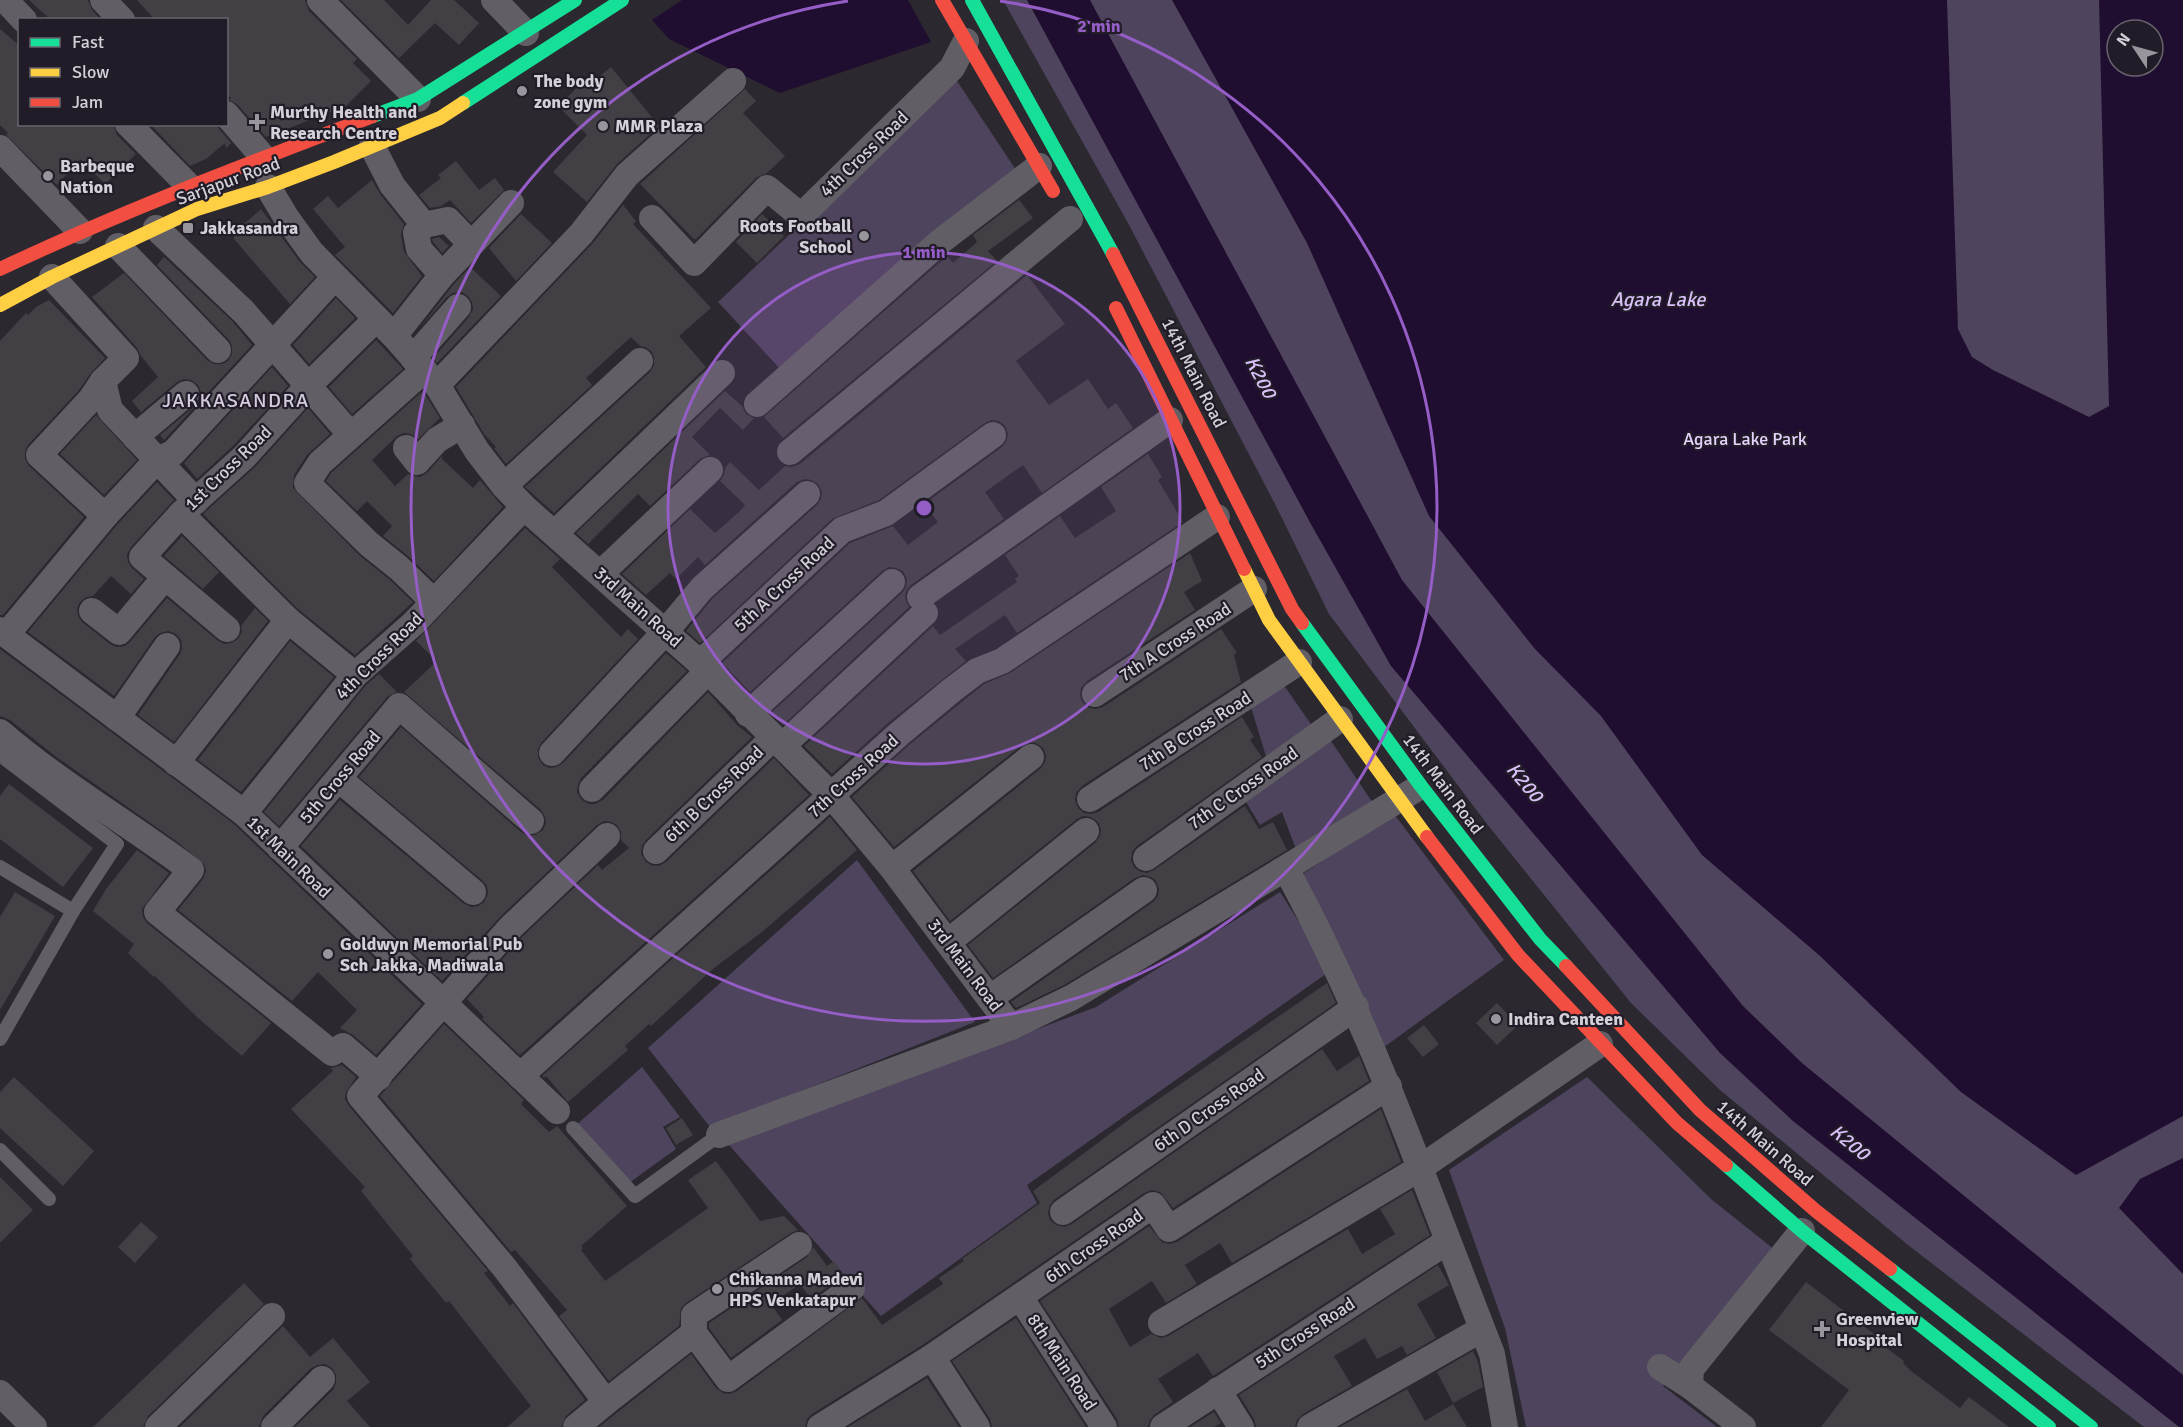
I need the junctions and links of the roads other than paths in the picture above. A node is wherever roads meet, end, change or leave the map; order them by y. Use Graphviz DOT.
graph roads {
  1 [pos="4,0"];
  2 [pos="103,0"];
  3 [pos="320,0"];
  4 [pos="494,0"];
  5 [pos="575,0"];
  6 [pos="622,0"];
  7 [pos="942,0"];
  8 [pos="972,0"];
  9 [pos="22,18"];
  10 [pos="120,18"];
  11 [pos="526,33"];
  12 [pos="962,34"];
  13 [pos="733,81"];
  14 [pos="418,99"];
  15 [pos="228,116"];
  16 [pos="130,126"];
  17 [pos="372,146"];
  18 [pos="0,148"];
  19 [pos="263,157"];
  20 [pos="1039,166"];
  21 [pos="189,186"];
  22 [pos="268,187"];
  23 [pos="511,203"];
  24 [pos="1067,215"];
  25 [pos="652,218"];
  26 [pos="424,225"];
  27 [pos="156,228"];
  28 [pos="80,231"];
  29 [pos="471,244"];
  30 [pos="118,246"];
  31 [pos="0,269"];
  32 [pos="442,275"];
  33 [pos="52,277"];
  34 [pos="335,277"];
  35 [pos="1108,292"];
  36 [pos="0,305"];
  37 [pos="458,307"];
  38 [pos="385,327"];
  39 [pos="273,346"];
  40 [pos="218,350"];
  41 [pos="640,361"];
  42 [pos="425,371"];
  43 [pos="722,373"];
  44 [pos="103,381"];
  45 [pos="308,386"];
  46 [pos="186,394"];
  47 [pos="758,404"];
  48 [pos="1170,420"];
  49 [pos="462,425"];
  50 [pos="351,435"];
  51 [pos="993,435"];
  52 [pos="135,437"];
  53 [pos="406,448"];
  54 [pos="790,452"];
  55 [pos="157,460"];
  56 [pos="710,470"];
  57 [pos="504,486"];
  58 [pos="807,494"];
  59 [pos="524,507"];
  60 [pos="188,508"];
  61 [pos="105,516"];
  62 [pos="1217,517"];
  63 [pos="555,533"];
  64 [pos="600,574"];
  65 [pos="165,577"];
  66 [pos="892,582"];
  67 [pos="1254,589"];
  68 [pos="433,601"];
  69 [pos="92,611"];
  70 [pos="288,620"];
  71 [pos="227,629"];
  72 [pos="3,632"];
  73 [pos="666,632"];
  74 [pos="167,646"];
  75 [pos="1299,662"];
  76 [pos="704,667"];
  77 [pos="355,675"];
  78 [pos="1095,694"];
  79 [pos="748,714"];
  80 [pos="117,718"];
  81 [pos="1340,719"];
  82 [pos="0,732"];
  83 [pos="778,742"];
  84 [pos="552,753"];
  85 [pos="0,755"];
  86 [pos="1031,757"];
  87 [pos="176,763"];
  88 [pos="339,779"];
  89 [pos="1421,786"];
  90 [pos="592,789"];
  91 [pos="831,795"];
  92 [pos="1090,799"];
  93 [pos="1399,801"];
  94 [pos="244,813"];
  95 [pos="531,821"];
  96 [pos="1086,831"];
  97 [pos="607,836"];
  98 [pos="280,848"];
  99 [pos="656,851"];
  100 [pos="1146,858"];
  101 [pos="0,867"];
  102 [pos="892,868"];
  103 [pos="1286,869"];
  104 [pos="1144,890"];
  105 [pos="473,892"];
  106 [pos="73,911"];
  107 [pos="948,942"];
  108 [pos="990,998"];
  109 [pos="443,1004"];
  110 [pos="1356,1007"];
  111 [pos="1011,1027"];
  112 [pos="0,1039"];
  113 [pos="1600,1044"];
  114 [pos="520,1076"];
  115 [pos="379,1077"];
  116 [pos="1389,1086"];
  117 [pos="565,1119"];
  118 [pos="718,1135"];
  119 [pos="0,1150"];
  120 [pos="1420,1168"];
  121 [pos="49,1199"];
  122 [pos="1062,1212"];
  123 [pos="1802,1231"];
  124 [pos="1448,1241"];
  125 [pos="799,1245"];
  126 [pos="852,1288"];
  127 [pos="1020,1297"];
  128 [pos="272,1316"];
  129 [pos="1161,1323"];
  130 [pos="1482,1329"];
  131 [pos="694,1333"];
  132 [pos="932,1357"];
  133 [pos="1660,1367"];
  134 [pos="322,1379"];
  135 [pos="1690,1386"];
  136 [pos="1218,1390"];
  137 [pos="0,1393"];
  138 [pos="606,1402"];
  139 [pos="853,1419"];
  140 [pos="33,1427"];
  141 [pos="158,1427"];
  142 [pos="274,1427"];
  143 [pos="576,1427"];
  144 [pos="820,1427"];
  145 [pos="977,1427"];
  146 [pos="1104,1427"];
  147 [pos="1163,1427"];
  148 [pos="1241,1427"];
  149 [pos="1310,1427"];
  150 [pos="1505,1427"];
  151 [pos="1743,1427"];
  152 [pos="2049,1427"];
  153 [pos="2091,1427"];
  1 -- 9 [label="street"];
  2 -- 10 [label="street"];
  3 -- 14 [label="street"];
  4 -- 11 [label="street"];
  5 -- 11 [label="main road, Sarjapur Road"];
  6 -- 17 [label="main road, Sarjapur Road"];
  7 -- 12 [label="main road"];
  8 -- 89 [label="main road, 14th Main Road"];
  11 -- 14 [label="main road, Sarjapur Road"];
  12 -- 20 [label="main road"];
  12 -- 25 [label="street, 4th Cross Road"];
  13 -- 42 [label="street"];
  14 -- 19 [label="main road, Sarjapur Road"];
  15 -- 19 [label="street"];
  16 -- 21 [label="street"];
  17 -- 22 [label="main road, Sarjapur Road"];
  17 -- 26 [label="street"];
  18 -- 28 [label="street"];
  19 -- 21 [label="main road, Sarjapur Road"];
  20 -- 24 [label="main road"];
  20 -- 47 [label="street"];
  21 -- 28 [label="main road, Sarjapur Road"];
  22 -- 27 [label="main road, Sarjapur Road"];
  22 -- 34 [label="street, 3rd Main Road"];
  23 -- 29 [label="street, 1st Cross Road"];
  24 -- 54 [label="street"];
  26 -- 29 [label="street"];
  26 -- 32 [label="street"];
  27 -- 30 [label="main road, Sarjapur Road"];
  27 -- 39 [label="street"];
  28 -- 31 [label="main road, Sarjapur Road"];
  29 -- 32 [label="street, 1st Cross Road"];
  30 -- 33 [label="main road, Sarjapur Road"];
  30 -- 40 [label="street"];
  32 -- 38 [label="street, 1st Cross Road"];
  33 -- 36 [label="main road, Sarjapur Road"];
  33 -- 44 [label="street"];
  34 -- 38 [label="street, 3rd Main Road"];
  34 -- 39 [label="street"];
  35 -- 48 [label="main road"];
  37 -- 42 [label="street"];
  38 -- 42 [label="street, 3rd Main Road"];
  38 -- 45 [label="street, 1st Cross Road"];
  39 -- 45 [label="street"];
  39 -- 55 [label="street"];
  41 -- 57 [label="street"];
  42 -- 49 [label="street, 3rd Main Road"];
  42 -- 50 [label="street"];
  43 -- 63 [label="street"];
  44 -- 52 [label="street"];
  44 -- 61 [label="street"];
  45 -- 50 [label="street"];
  45 -- 60 [label="street, 1st Cross Road"];
  46 -- 52 [label="street"];
  48 -- 62 [label="main road"];
  48 -- 83 [label="street, 6th B Cross Road"];
  49 -- 53 [label="street"];
  49 -- 57 [label="street, 3rd Main Road"];
  50 -- 68 [label="street"];
  51 -- 76 [label="street, 5th A Cross Road"];
  52 -- 55 [label="street"];
  55 -- 60 [label="street"];
  55 -- 61 [label="street"];
  56 -- 64 [label="street"];
  57 -- 59 [label="street, 3rd Main Road"];
  58 -- 73 [label="street"];
  59 -- 63 [label="street, 3rd Main Road"];
  59 -- 68 [label="street, 4th Cross Road"];
  60 -- 65 [label="street, 1st Cross Road"];
  60 -- 70 [label="street"];
  61 -- 72 [label="street"];
  62 -- 67 [label="main road"];
  62 -- 91 [label="street, 7th Cross Road"];
  63 -- 64 [label="street, 3rd Main Road"];
  64 -- 73 [label="street, 3rd Main Road"];
  65 -- 69 [label="street"];
  65 -- 71 [label="street"];
  66 -- 79 [label="street"];
  67 -- 75 [label="main road"];
  67 -- 78 [label="street, 7th A Cross Road"];
  68 -- 77 [label="street, 4th Cross Road"];
  70 -- 77 [label="street"];
  70 -- 87 [label="street"];
  72 -- 80 [label="street, 1st Main Road"];
  73 -- 76 [label="street, 3rd Main Road"];
  73 -- 84 [label="street"];
  74 -- 80 [label="street"];
  75 -- 81 [label="main road"];
  75 -- 92 [label="street, 7th B Cross Road"];
  76 -- 79 [label="street, 3rd Main Road"];
  76 -- 90 [label="street, 5th A Cross Road"];
  77 -- 94 [label="street, 4th Cross Road"];
  79 -- 83 [label="street, 3rd Main Road"];
  80 -- 87 [label="street, 1st Main Road"];
  81 -- 93 [label="main road"];
  81 -- 100 [label="street, 7th C Cross Road"];
  82 -- 115 [label="street"];
  83 -- 91 [label="street, 3rd Main Road"];
  83 -- 99 [label="street, 6th B Cross Road"];
  85 -- 106 [label="lane"];
  86 -- 102 [label="street"];
  87 -- 94 [label="street, 1st Main Road"];
  88 -- 95 [label="street, 5th Cross Road"];
  88 -- 98 [label="street, 5th Cross Road"];
  88 -- 105 [label="street"];
  89 -- 93 [label="street"];
  89 -- 153 [label="main road, 14th Main Road"];
  91 -- 102 [label="street, 3rd Main Road"];
  91 -- 114 [label="street, 7th Cross Road"];
  93 -- 103 [label="street"];
  93 -- 113 [label="main road"];
  94 -- 98 [label="street, 1st Main Road"];
  96 -- 107 [label="street"];
  97 -- 109 [label="street"];
  98 -- 109 [label="street, 1st Main Road"];
  101 -- 106 [label="lane"];
  102 -- 107 [label="street, 3rd Main Road"];
  103 -- 110 [label="street"];
  103 -- 111 [label="street"];
  104 -- 108 [label="street"];
  106 -- 112 [label="lane"];
  107 -- 108 [label="street, 3rd Main Road"];
  108 -- 111 [label="street, 3rd Main Road"];
  109 -- 114 [label="street, 1st Main Road"];
  109 -- 115 [label="street"];
  110 -- 116 [label="street"];
  110 -- 122 [label="street, 6th D Cross Road"];
  111 -- 118 [label="street"];
  113 -- 120 [label="street"];
  113 -- 123 [label="main road"];
  114 -- 117 [label="street, 1st Main Road"];
  115 -- 138 [label="street"];
  116 -- 120 [label="street"];
  116 -- 127 [label="street, 6th Cross Road"];
  117 -- 118 [label="lane"];
  119 -- 121 [label="lane"];
  120 -- 124 [label="street"];
  120 -- 129 [label="street"];
  123 -- 135 [label="street"];
  123 -- 152 [label="main road"];
  124 -- 130 [label="street"];
  124 -- 136 [label="street, 5th Cross Road"];
  125 -- 131 [label="street"];
  126 -- 131 [label="street"];
  127 -- 132 [label="street, 6th Cross Road"];
  127 -- 146 [label="street, 8th Main Road"];
  128 -- 141 [label="street"];
  130 -- 149 [label="street"];
  130 -- 150 [label="street"];
  131 -- 138 [label="street"];
  132 -- 139 [label="street, 6th Cross Road"];
  132 -- 145 [label="street"];
  133 -- 135 [label="street"];
  134 -- 142 [label="street"];
  135 -- 151 [label="street"];
  136 -- 147 [label="street, 5th Cross Road"];
  136 -- 148 [label="street"];
  137 -- 140 [label="street"];
  138 -- 143 [label="street"];
  139 -- 144 [label="street, 6th Cross Road"];
}
